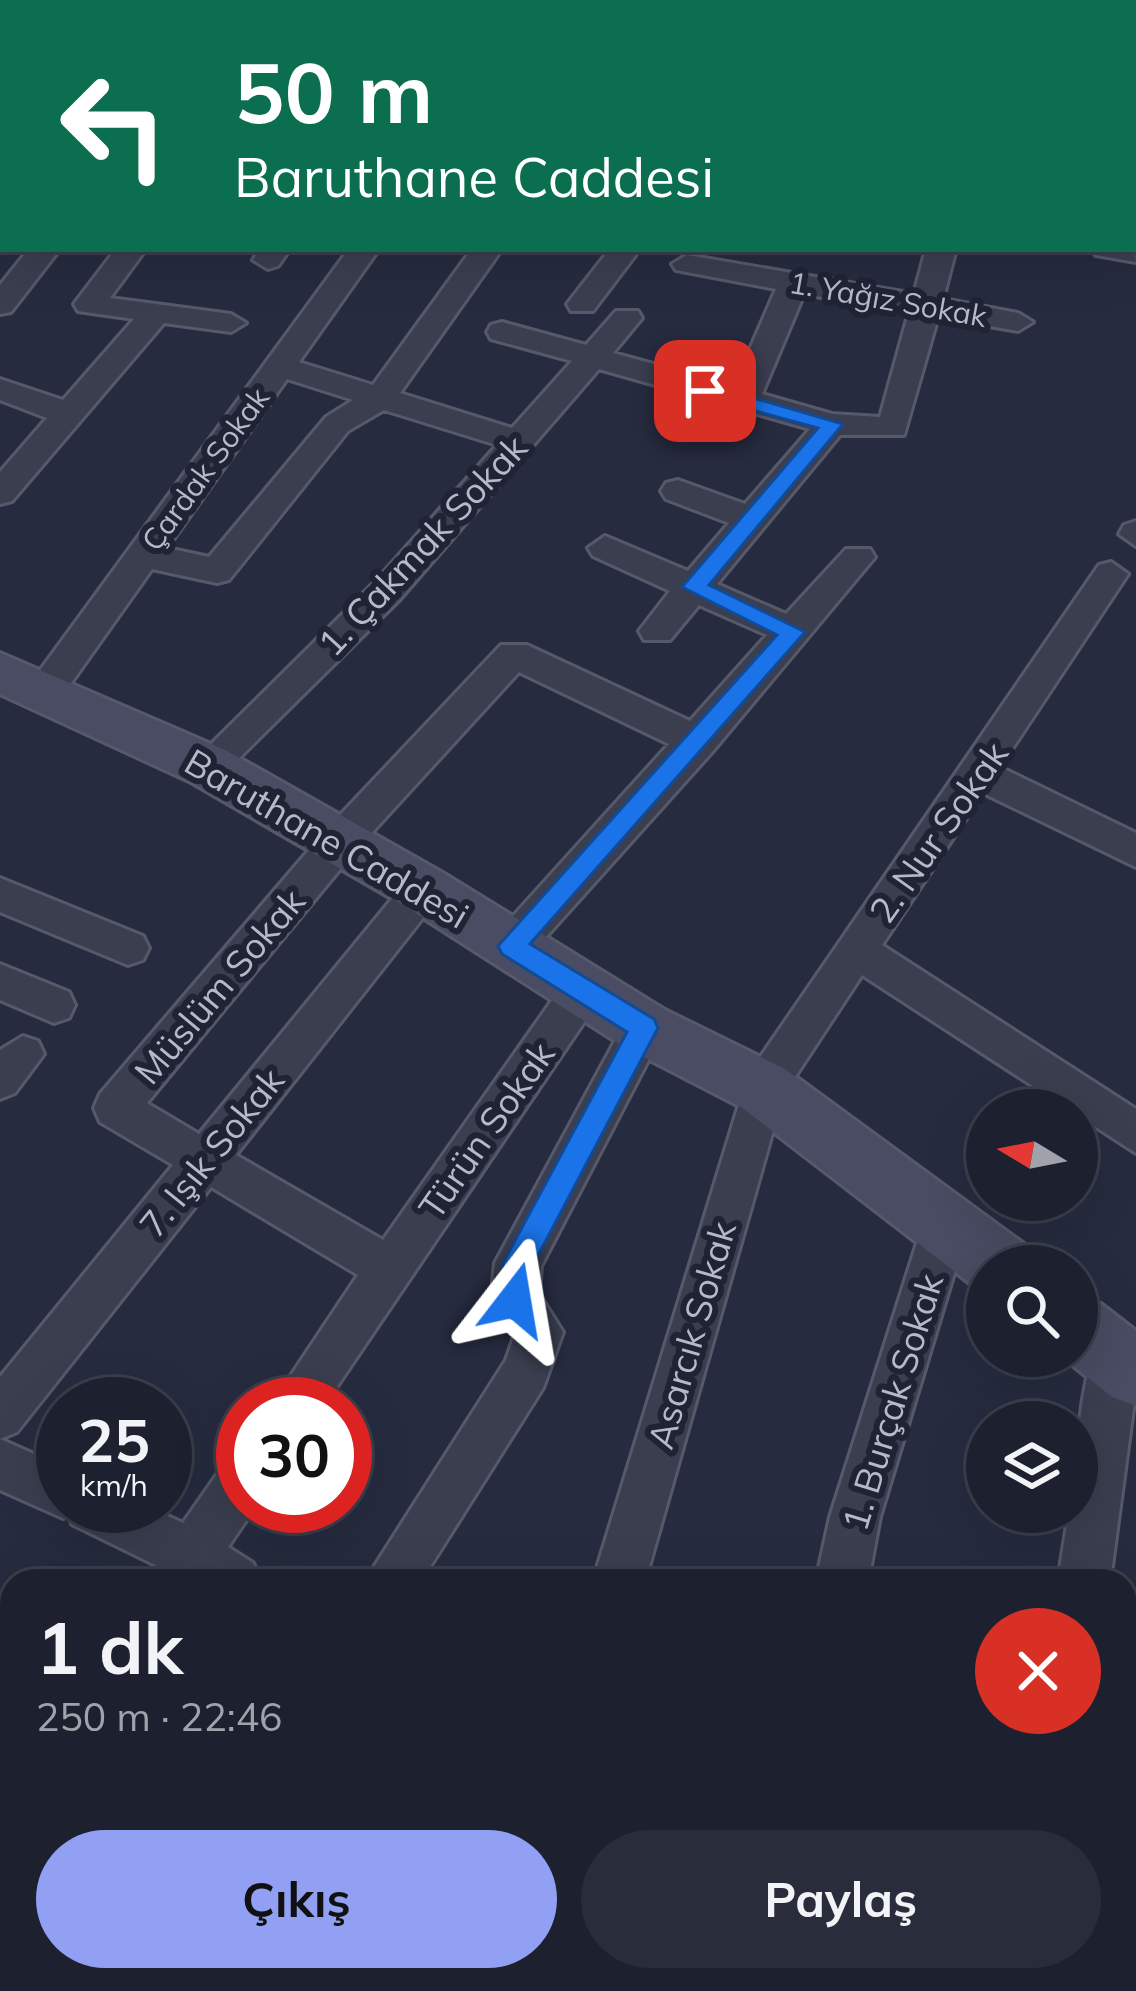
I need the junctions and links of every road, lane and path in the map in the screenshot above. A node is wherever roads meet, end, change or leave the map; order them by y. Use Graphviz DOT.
graph roads {
  1 [pos="43,252"];
  2 [pos="129,252"];
  3 [pos="362,252"];
  4 [pos="486,252"];
  5 [pos="623,252"];
  6 [pos="940,252"];
  7 [pos="686,264"];
  8 [pos="794,283"];
  9 [pos="582,304"];
  10 [pos="0,305"];
  11 [pos="927,306"];
  12 [pos="156,313"];
  13 [pos="627,317"];
  14 [pos="1018,322"];
  15 [pos="231,323"];
  16 [pos="502,332"];
  17 [pos="591,358"];
  18 [pos="279,366"];
  19 [pos="0,389"];
  20 [pos="381,398"];
  21 [pos="743,401"];
  22 [pos="69,414"];
  23 [pos="832,424"];
  24 [pos="519,441"];
  25 [pos="678,490"];
  26 [pos="0,493"];
  27 [pos="752,520"];
  28 [pos="605,548"];
  29 [pos="143,554"];
  30 [pos="858,557"];
  31 [pos="1111,574"];
  32 [pos="694,587"];
  33 [pos="657,631"];
  34 [pos="793,632"];
  35 [pos="23,681"];
  36 [pos="699,742"];
  37 [pos="208,766"];
  38 [pos="979,774"];
  39 [pos="341,840"];
  40 [pos="1135,848"];
  41 [pos="423,889"];
  42 [pos="0,894"];
  43 [pos="512,946"];
  44 [pos="128,949"];
  45 [pos="856,950"];
  46 [pos="0,982"];
  47 [pos="583,991"];
  48 [pos="54,1005"];
  49 [pos="644,1028"];
  50 [pos="763,1088"];
  51 [pos="1136,1133"];
  52 [pos="204,1161"];
  53 [pos="946,1224"];
  54 [pos="973,1245"];
  55 [pos="390,1269"];
  56 [pos="1110,1352"];
  57 [pos="315,1377"];
  58 [pos="0,1415"];
  59 [pos="0,1464"];
  60 [pos="36,1481"];
  61 [pos="216,1519"];
  62 [pos="147,1533"];
  63 [pos="192,1554"];
  64 [pos="216,1569"];
  65 [pos="399,1569"];
  66 [pos="623,1569"];
  67 [pos="844,1569"];
  68 [pos="1085,1569"];
  1 -- 10 [label="street"];
  2 -- 12 [label="street"];
  3 -- 18 [label="street, Çardak Sokak"];
  4 -- 20 [label="street"];
  5 -- 9 [label="street"];
  6 -- 11 [label="street"];
  7 -- 8 [label="street, 1. Yağız Sokak"];
  8 -- 11 [label="street, 1. Yağız Sokak"];
  8 -- 21 [label="street"];
  11 -- 14 [label="street, 1. Yağız Sokak"];
  11 -- 23 [label="street"];
  12 -- 15 [label="street"];
  12 -- 22 [label="street"];
  13 -- 17 [label="street, 1. Çakmak Sokak"];
  16 -- 17 [label="street"];
  17 -- 21 [label="street"];
  17 -- 24 [label="street, 1. Çakmak Sokak"];
  18 -- 20 [label="street"];
  18 -- 29 [label="street, Çardak Sokak"];
  19 -- 22 [label="street"];
  20 -- 24 [label="street"];
  20 -- 29 [label="street"];
  21 -- 23 [label="street"];
  22 -- 26 [label="street"];
  23 -- 27 [label="street"];
  24 -- 37 [label="street, 1. Çakmak Sokak"];
  25 -- 27 [label="street"];
  27 -- 32 [label="street"];
  28 -- 32 [label="street"];
  29 -- 35 [label="street, Çardak Sokak"];
  30 -- 34 [label="street"];
  31 -- 38 [label="street, 2. Nur Sokak"];
  32 -- 33 [label="street"];
  32 -- 34 [label="street"];
  34 -- 36 [label="street"];
  35 -- 37 [label="street, Baruthane Caddesi"];
  36 -- 39 [label="street"];
  36 -- 43 [label="street"];
  37 -- 39 [label="street, Baruthane Caddesi"];
  38 -- 40 [label="street"];
  38 -- 45 [label="street, 2. Nur Sokak"];
  39 -- 41 [label="street, Baruthane Caddesi"];
  39 -- 52 [label="street, Müslüm Sokak"];
  41 -- 43 [label="street, Baruthane Caddesi"];
  41 -- 52 [label="street, 7. Işık Sokak"];
  42 -- 44 [label="street"];
  43 -- 47 [label="street, Baruthane Caddesi"];
  45 -- 50 [label="street, 2. Nur Sokak"];
  45 -- 51 [label="street"];
  46 -- 48 [label="street"];
  47 -- 49 [label="street, Baruthane Caddesi"];
  47 -- 55 [label="street, Türün Sokak"];
  49 -- 50 [label="street, Baruthane Caddesi"];
  49 -- 65 [label="street"];
  50 -- 53 [label="street, Baruthane Caddesi"];
  50 -- 66 [label="street, Asarcık Sokak"];
  52 -- 55 [label="street"];
  52 -- 58 [label="street, 7. Işık Sokak"];
  53 -- 54 [label="street, Baruthane Caddesi"];
  53 -- 67 [label="street, 1. Burçak Sokak"];
  55 -- 57 [label="street, Türün Sokak"];
  56 -- 68 [label="street"];
  59 -- 60 [label="street"];
  61 -- 63 [label="street"];
  62 -- 63 [label="street"];
  63 -- 64 [label="street"];
}
